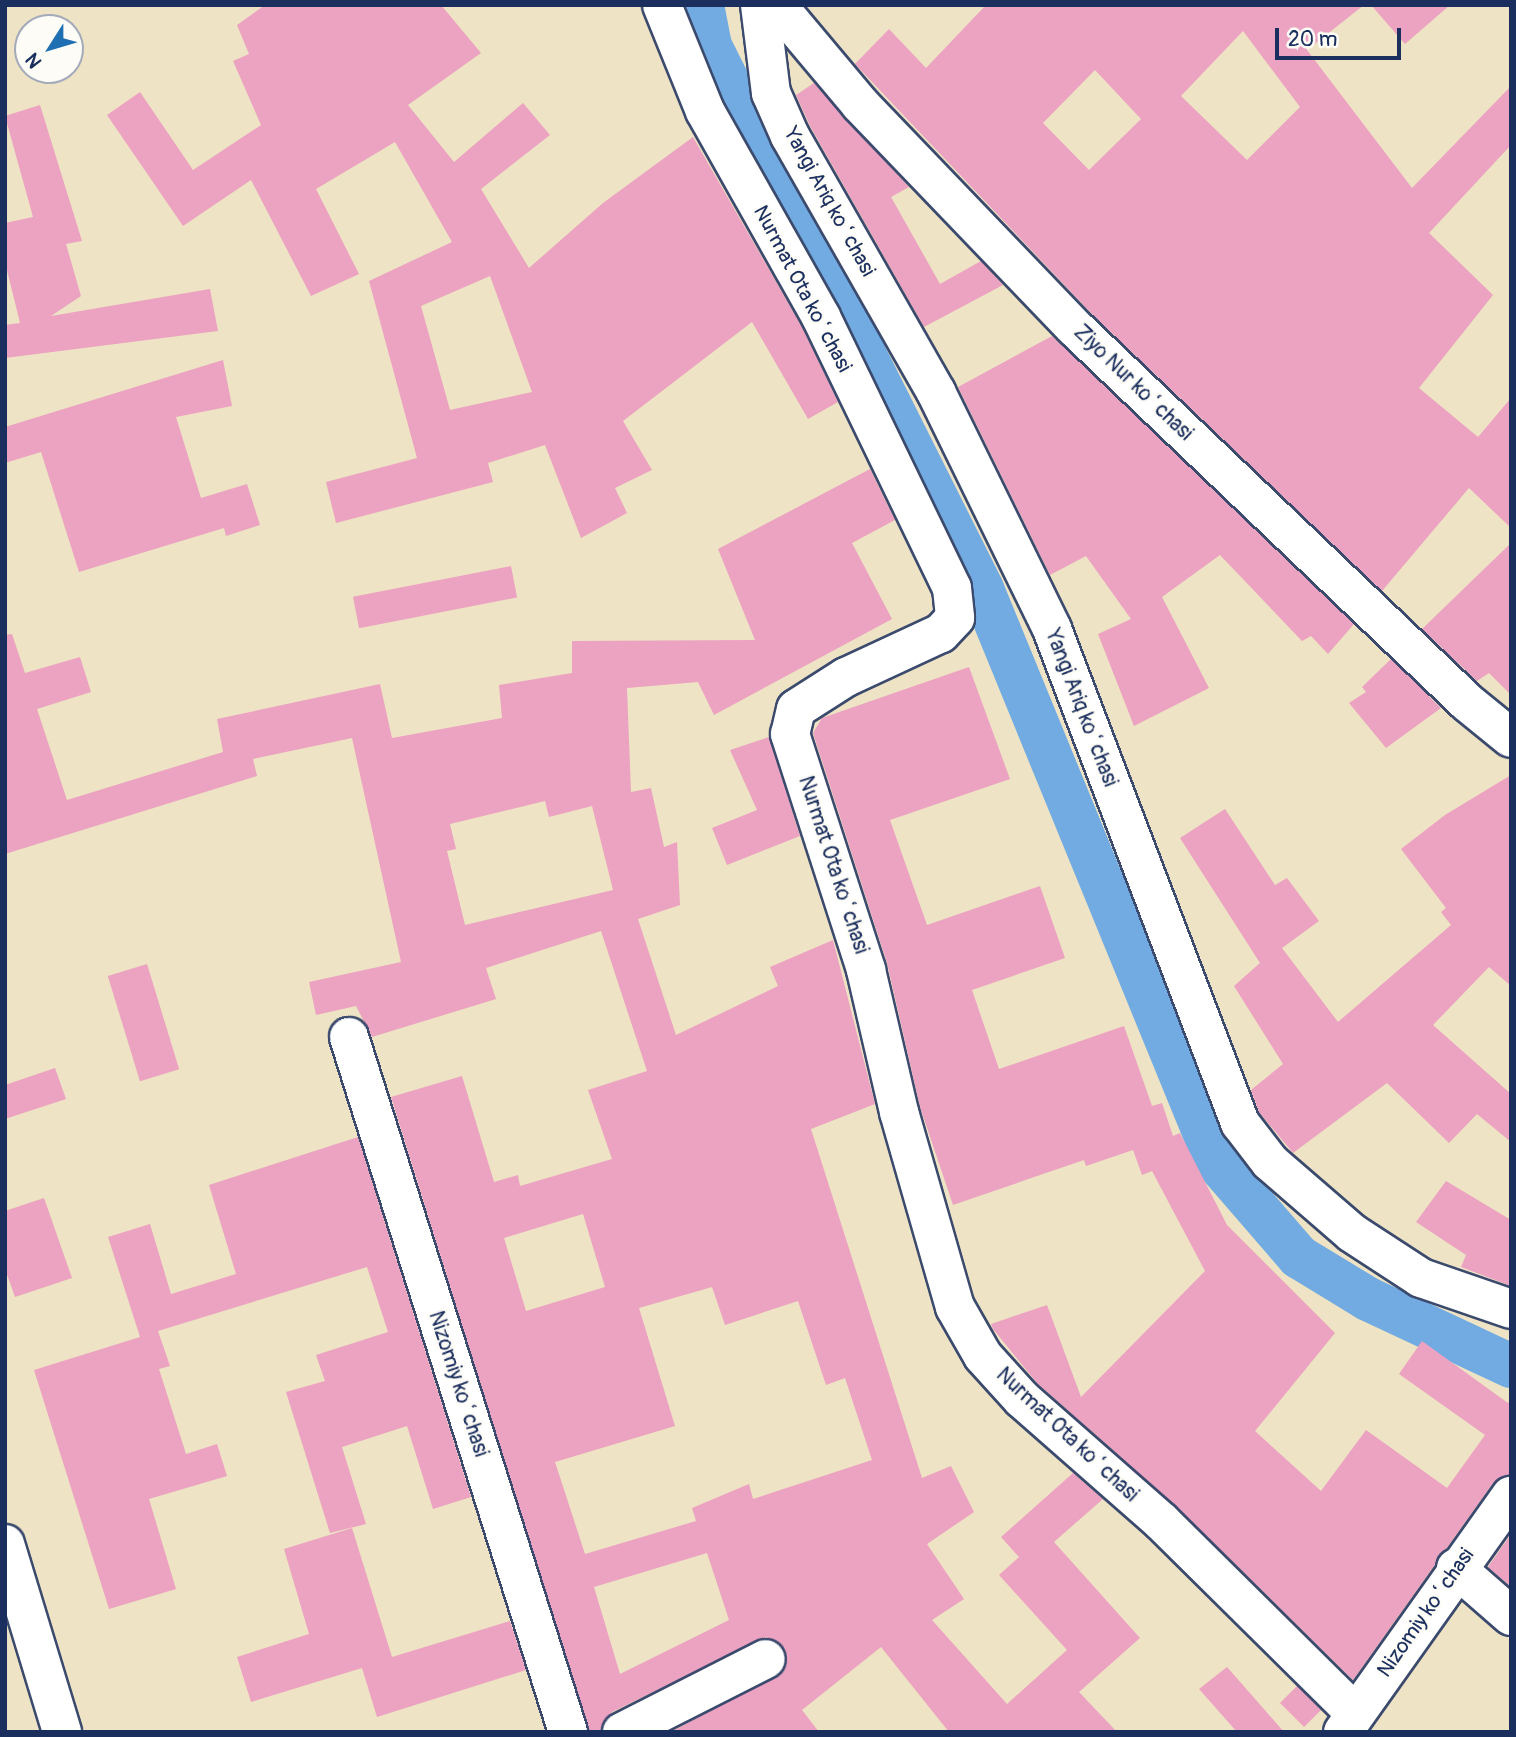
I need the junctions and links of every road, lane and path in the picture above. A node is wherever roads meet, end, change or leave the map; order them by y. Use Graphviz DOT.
graph roads {
  1 [pos="662,5"];
  2 [pos="760,5"];
  3 [pos="777,5"];
  4 [pos="1511,738"];
  5 [pos="348,1037"];
  6 [pos="1511,1309"];
  7 [pos="1511,1496"];
  8 [pos="5,1544"];
  9 [pos="1456,1568"];
  10 [pos="1511,1616"];
  11 [pos="766,1659"];
  12 [pos="1349,1723"];
  13 [pos="62,1732"];
  14 [pos="568,1732"];
  15 [pos="622,1732"];
  1 -- 12 [label="street, Nurmat Ota koʻchasi"];
  2 -- 6 [label="street, Yangi Ariq koʻchasi"];
  3 -- 4 [label="street, Ziyo Nur koʻchasi"];
  5 -- 14 [label="street, Nizomiy koʻchasi"];
  7 -- 9 [label="street, Nizomiy koʻchasi"];
  8 -- 13 [label="street"];
  9 -- 10 [label="street"];
  9 -- 12 [label="street, Nizomiy koʻchasi"];
  11 -- 15 [label="street"];
}
